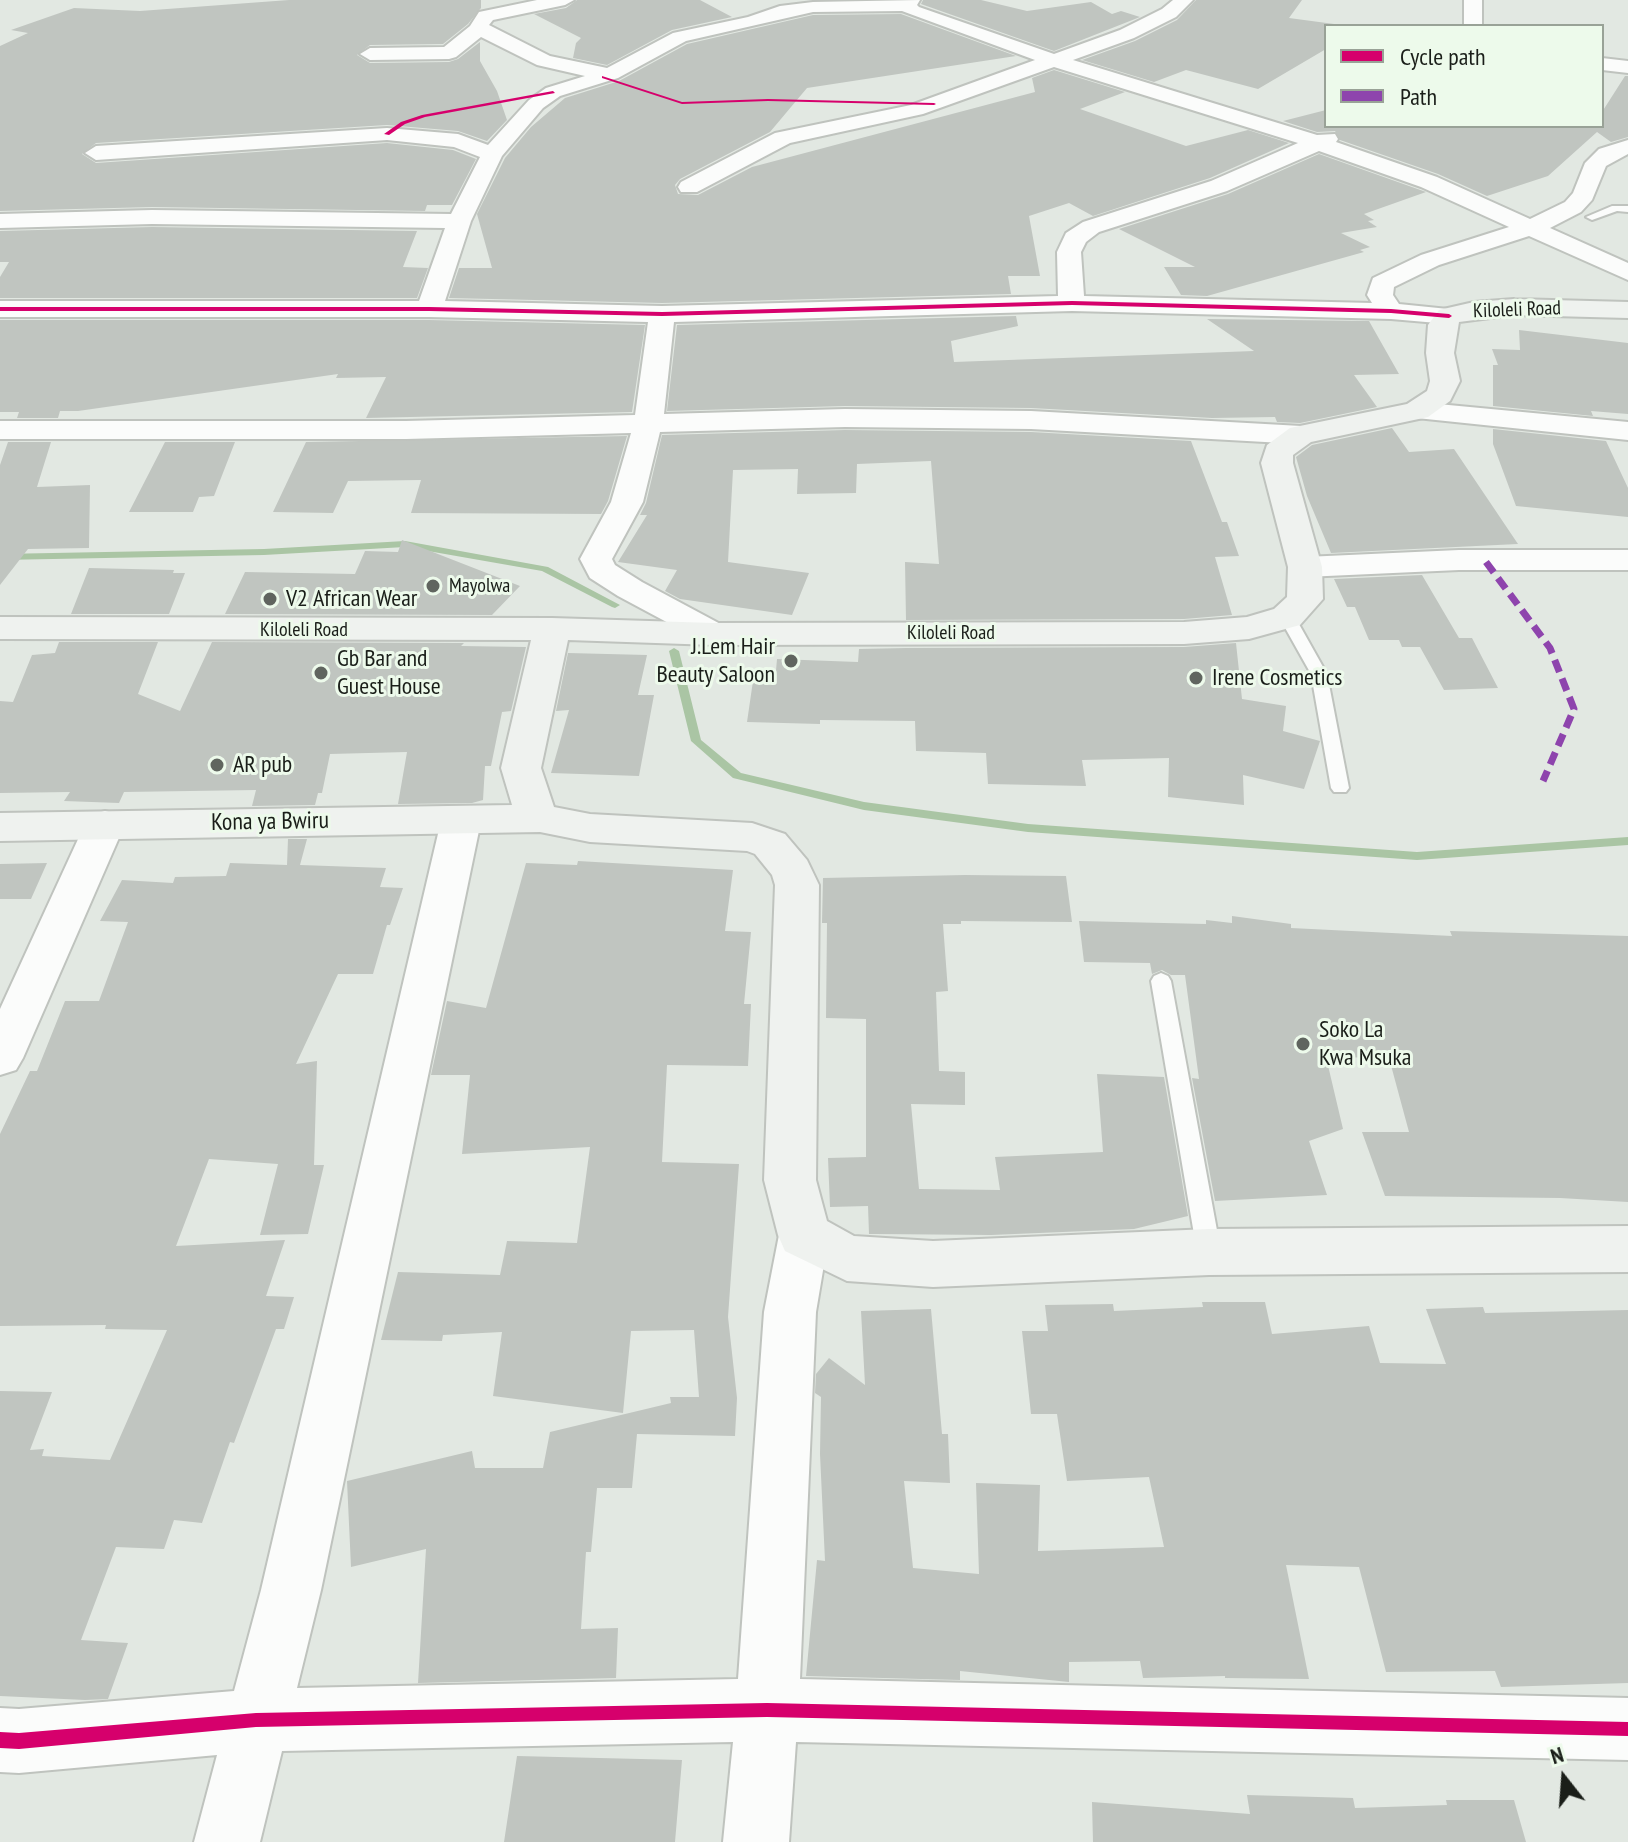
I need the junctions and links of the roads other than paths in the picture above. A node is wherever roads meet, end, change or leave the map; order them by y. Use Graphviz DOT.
graph roads {
  1 [pos="565,0"];
  2 [pos="1184,0"];
  3 [pos="1473,0"];
  4 [pos="909,1"];
  5 [pos="1473,24"];
  6 [pos="480,28"];
  7 [pos="370,54"];
  8 [pos="1055,59"];
  9 [pos="1604,64"];
  10 [pos="1628,67"];
  11 [pos="611,74"];
  12 [pos="1343,130"];
  13 [pos="1316,145"];
  14 [pos="1628,147"];
  15 [pos="96,153"];
  16 [pos="492,154"];
  17 [pos="689,187"];
  18 [pos="1628,209"];
  19 [pos="1592,217"];
  20 [pos="0,221"];
  21 [pos="459,221"];
  22 [pos="1533,227"];
  23 [pos="1628,272"];
  24 [pos="1072,303"];
  25 [pos="0,309"];
  26 [pos="429,309"];
  27 [pos="1628,310"];
  28 [pos="1391,311"];
  29 [pos="662,314"];
  30 [pos="1449,316"];
  31 [pos="1417,411"];
  32 [pos="648,423"];
  33 [pos="0,430"];
  34 [pos="1628,431"];
  35 [pos="1301,435"];
  36 [pos="1628,560"];
  37 [pos="1305,567"];
  38 [pos="1287,617"];
  39 [pos="0,628"];
  40 [pos="552,629"];
  41 [pos="714,634"];
  42 [pos="1340,788"];
  43 [pos="540,818"];
  44 [pos="461,821"];
  45 [pos="105,824"];
  46 [pos="0,827"];
  47 [pos="1161,981"];
  48 [pos="0,1058"];
  49 [pos="804,1235"];
  50 [pos="1628,1249"];
  51 [pos="1209,1252"];
  52 [pos="767,1710"];
  53 [pos="256,1720"];
  54 [pos="1628,1729"];
  55 [pos="0,1740"];
  56 [pos="227,1842"];
  57 [pos="756,1842"];
  1 -- 6 [label="street"];
  2 -- 8 [label="street"];
  3 -- 5 [label="street"];
  4 -- 8 [label="street"];
  4 -- 11 [label="street"];
  6 -- 7 [label="street"];
  6 -- 11 [label="street"];
  8 -- 13 [label="street"];
  8 -- 17 [label="street"];
  9 -- 10 [label="street"];
  11 -- 16 [label="street"];
  12 -- 13 [label="street"];
  13 -- 22 [label="street"];
  13 -- 24 [label="street"];
  14 -- 22 [label="street"];
  15 -- 16 [label="street"];
  16 -- 21 [label="street"];
  18 -- 19 [label="lane"];
  20 -- 21 [label="street"];
  21 -- 26 [label="street"];
  22 -- 23 [label="street"];
  22 -- 28 [label="street"];
  24 -- 28 [label="street"];
  24 -- 29 [label="street"];
  25 -- 26 [label="street"];
  26 -- 29 [label="street"];
  27 -- 30 [label="main road, Kiloleli Road"];
  28 -- 30 [label="street"];
  29 -- 32 [label="street"];
  30 -- 31 [label="main road, Kiloleli Road"];
  31 -- 34 [label="street"];
  31 -- 35 [label="main road"];
  32 -- 33 [label="street"];
  32 -- 35 [label="street"];
  32 -- 41 [label="street"];
  35 -- 37 [label="main road"];
  36 -- 37 [label="street"];
  37 -- 38 [label="main road"];
  38 -- 41 [label="main road, Kiloleli Road"];
  38 -- 42 [label="lane"];
  39 -- 40 [label="main road, Kiloleli Road"];
  40 -- 41 [label="main road, Kiloleli Road"];
  40 -- 43 [label="main road"];
  43 -- 44 [label="main road, Kona ya Bwiru"];
  43 -- 49 [label="main road, Kona ya Bwiru"];
  44 -- 45 [label="main road, Kona ya Bwiru"];
  44 -- 53 [label="street"];
  45 -- 46 [label="main road, Kona ya Bwiru"];
  45 -- 48 [label="street"];
  47 -- 51 [label="lane"];
  49 -- 51 [label="main road"];
  49 -- 52 [label="street"];
  50 -- 51 [label="main road"];
  52 -- 53 [label="street"];
  52 -- 54 [label="street"];
  52 -- 57 [label="street"];
  53 -- 55 [label="street"];
  53 -- 56 [label="street"];
}
